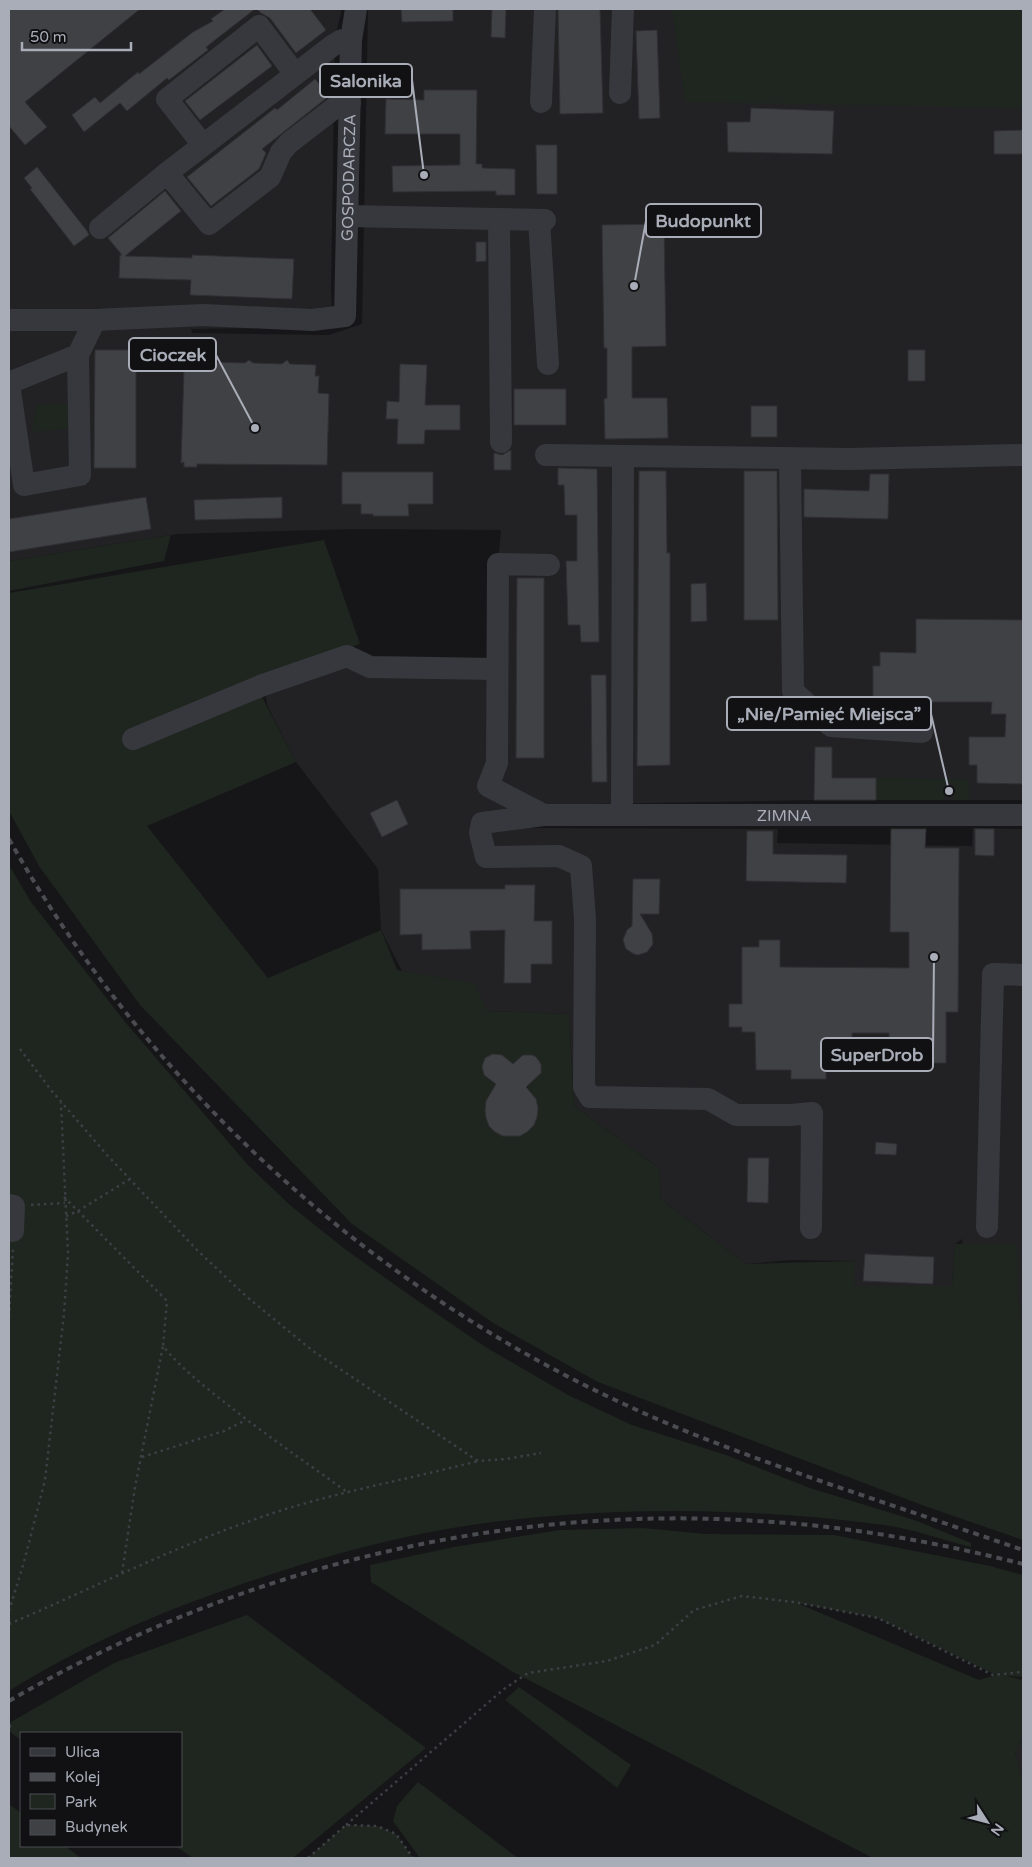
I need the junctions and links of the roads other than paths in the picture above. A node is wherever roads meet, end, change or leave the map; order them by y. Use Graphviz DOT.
graph roads {
  1 [pos="356,9"];
  2 [pos="545,9"];
  3 [pos="622,9"];
  4 [pos="351,40"];
  5 [pos="295,74"];
  6 [pos="620,93"];
  7 [pos="541,102"];
  8 [pos="350,103"];
  9 [pos="203,145"];
  10 [pos="167,173"];
  11 [pos="347,216"];
  12 [pos="499,219"];
  13 [pos="100,228"];
  14 [pos="9,320"];
  15 [pos="95,320"];
  16 [pos="78,355"];
  17 [pos="548,364"];
  18 [pos="9,383"];
  19 [pos="501,442"];
  20 [pos="546,456"];
  21 [pos="623,456"];
  22 [pos="1023,456"];
  23 [pos="790,458"];
  24 [pos="549,565"];
  25 [pos="497,669"];
  26 [pos="922,732"];
  27 [pos="133,738"];
  28 [pos="622,810"];
  29 [pos="544,815"];
  30 [pos="1023,815"];
  31 [pos="1023,975"];
  32 [pos="12,1206"];
  33 [pos="987,1227"];
  34 [pos="810,1228"];
  35 [pos="13,1231"];
  1 -- 4 [label="street, GOSPODARCZA"];
  2 -- 7 [label="street"];
  3 -- 6 [label="street"];
  4 -- 5 [label="street"];
  4 -- 8 [label="street, GOSPODARCZA"];
  5 -- 9 [label="street"];
  5 -- 9 [label="street"];
  8 -- 10 [label="street"];
  8 -- 11 [label="street, GOSPODARCZA"];
  9 -- 10 [label="street"];
  10 -- 13 [label="street"];
  11 -- 12 [label="street"];
  11 -- 15 [label="street, GOSPODARCZA"];
  12 -- 17 [label="street"];
  12 -- 19 [label="street"];
  14 -- 15 [label="street"];
  15 -- 16 [label="street"];
  16 -- 18 [label="street"];
  16 -- 18 [label="street"];
  20 -- 21 [label="street"];
  21 -- 23 [label="street"];
  21 -- 28 [label="street"];
  22 -- 23 [label="street"];
  23 -- 26 [label="street"];
  24 -- 25 [label="street"];
  25 -- 27 [label="street"];
  25 -- 29 [label="street"];
  29 -- 30 [label="street, ZIMNA"];
  29 -- 34 [label="street, ZIMNA"];
  31 -- 33 [label="street"];
  32 -- 35 [label="street"];
}
